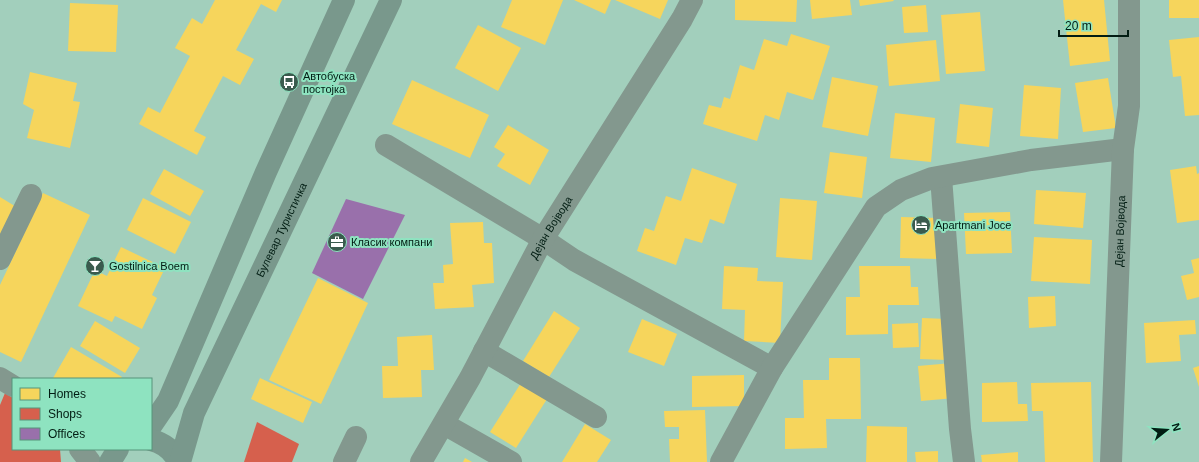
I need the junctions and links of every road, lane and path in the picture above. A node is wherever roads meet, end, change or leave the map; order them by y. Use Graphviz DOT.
graph roads {
  1 [pos="344,0"];
  2 [pos="391,0"];
  3 [pos="692,0"];
  4 [pos="1129,0"];
  5 [pos="386,145"];
  6 [pos="1124,149"];
  7 [pos="941,177"];
  8 [pos="31,194"];
  9 [pos="543,239"];
  10 [pos="0,258"];
  11 [pos="484,351"];
  12 [pos="772,368"];
  13 [pos="0,378"];
  14 [pos="12,385"];
  15 [pos="596,416"];
  16 [pos="444,424"];
  17 [pos="152,425"];
  18 [pos="356,437"];
  19 [pos="152,440"];
  20 [pos="81,450"];
  21 [pos="117,450"];
  22 [pos="90,462"];
  23 [pos="110,462"];
  24 [pos="179,462"];
  25 [pos="344,462"];
  26 [pos="421,462"];
  27 [pos="511,462"];
  28 [pos="721,462"];
  29 [pos="964,462"];
  30 [pos="1111,462"];
  1 -- 17 [label="main road"];
  2 -- 24 [label="main road, Булевар Туристичка"];
  3 -- 9 [label="street, Дејан Војвода"];
  4 -- 6 [label="street, Дејан Војвода"];
  5 -- 9 [label="street"];
  6 -- 7 [label="street"];
  6 -- 30 [label="street, Дејан Војвода"];
  7 -- 12 [label="street"];
  7 -- 29 [label="street"];
  8 -- 10 [label="street"];
  9 -- 11 [label="street, Дејан Војвода"];
  9 -- 12 [label="street"];
  11 -- 15 [label="street"];
  11 -- 16 [label="street, Дејан Војвода"];
  12 -- 28 [label="street"];
  13 -- 14 [label="street"];
  16 -- 26 [label="street, Дејан Војвода"];
  16 -- 27 [label="street"];
  18 -- 25 [label="street"];
  19 -- 24 [label="main road"];
  20 -- 22 [label="street"];
  21 -- 23 [label="main road"];
}
